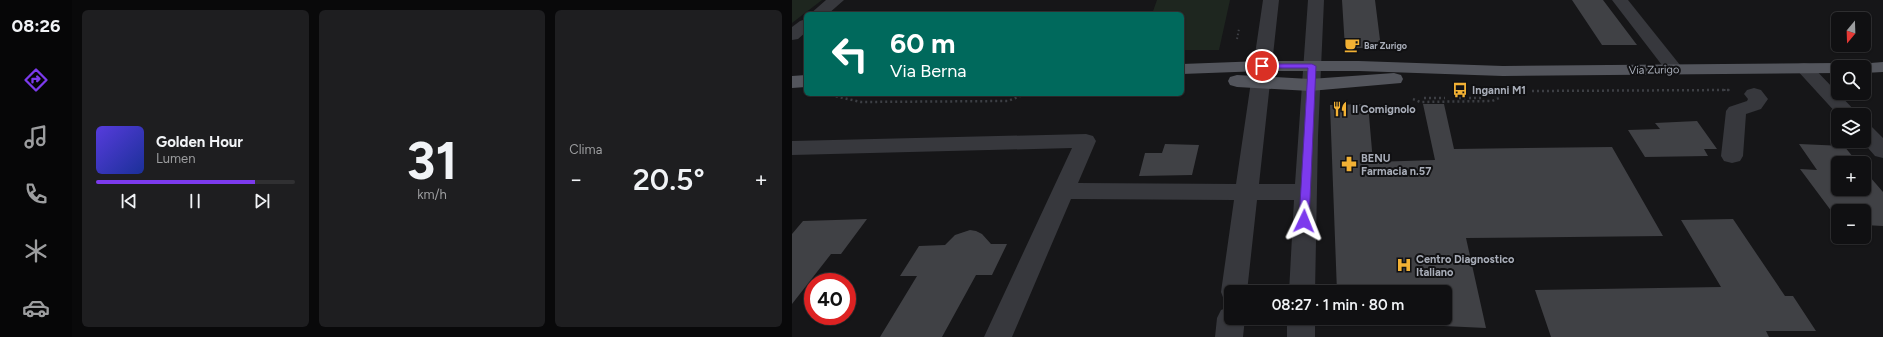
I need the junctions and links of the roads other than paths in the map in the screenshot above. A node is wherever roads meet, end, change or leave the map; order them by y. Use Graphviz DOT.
graph roads {
  1 [pos="836,0"];
  2 [pos="1271,0"];
  3 [pos="1316,0"];
  4 [pos="1620,0"];
  5 [pos="821,12"];
  6 [pos="804,26"];
  7 [pos="792,35"];
  8 [pos="1883,67"];
  9 [pos="1804,68"];
  10 [pos="1831,68"];
  11 [pos="1871,68"];
  12 [pos="1184,69"];
  13 [pos="1674,69"];
  14 [pos="1261,73"];
  15 [pos="1311,75"];
  16 [pos="1184,81"];
  17 [pos="792,82"];
  18 [pos="804,86"];
  19 [pos="1754,94"];
  20 [pos="1842,108"];
  21 [pos="1871,138"];
  22 [pos="792,148"];
  23 [pos="1883,151"];
  24 [pos="1732,156"];
  25 [pos="1063,191"];
  26 [pos="1247,192"];
  27 [pos="1305,192"];
  28 [pos="1235,285"];
  29 [pos="1302,285"];
  30 [pos="1230,325"];
  31 [pos="1301,325"];
  32 [pos="998,337"];
  33 [pos="1229,337"];
  34 [pos="1301,337"];
  1 -- 5 [label="street"];
  2 -- 14 [label="street"];
  3 -- 15 [label="street"];
  4 -- 13 [label="street"];
  6 -- 7 [label="street"];
  8 -- 11 [label="main road"];
  9 -- 10 [label="main road, Via Zurigo"];
  9 -- 13 [label="main road, Via Zurigo"];
  9 -- 20 [label="street"];
  12 -- 14 [label="main road"];
  13 -- 15 [label="main road, Via Zurigo"];
  14 -- 15 [label="main road, Via Zurigo"];
  14 -- 16 [label="main road"];
  14 -- 26 [label="street"];
  15 -- 27 [label="street"];
  17 -- 18 [label="main road"];
  19 -- 24 [label="street"];
  21 -- 23 [label="street"];
  22 -- 25 [label="street"];
  25 -- 26 [label="street"];
  25 -- 32 [label="street"];
  26 -- 27 [label="street"];
  26 -- 28 [label="street"];
  27 -- 29 [label="street"];
  30 -- 33 [label="street"];
  31 -- 34 [label="street"];
}
